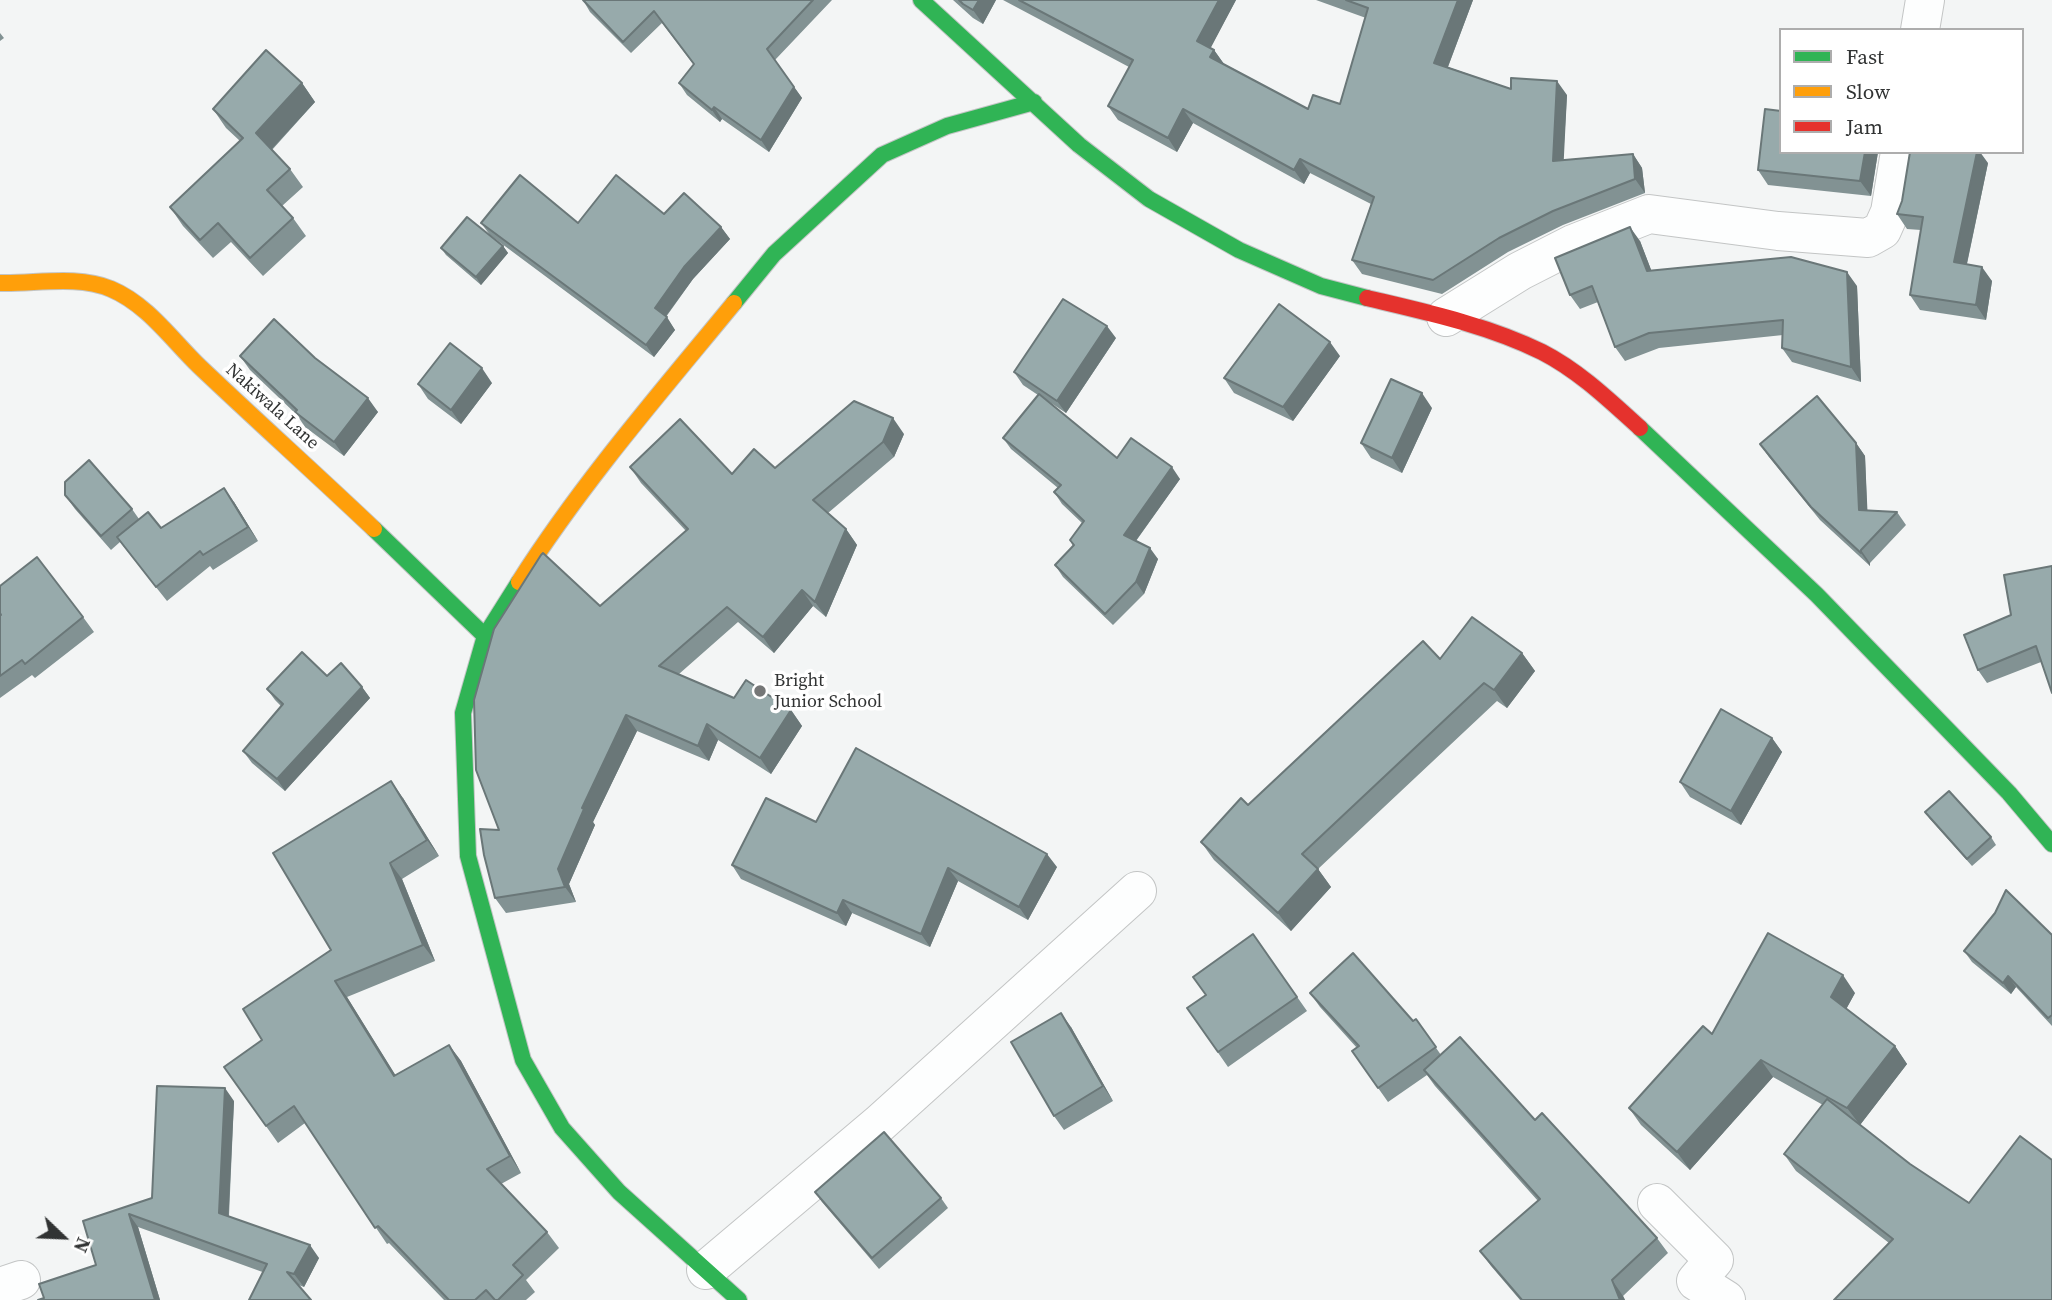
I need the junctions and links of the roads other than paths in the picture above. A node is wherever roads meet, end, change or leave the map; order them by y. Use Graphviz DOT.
graph roads {
  1 [pos="920,0"];
  2 [pos="1925,0"];
  3 [pos="1920,28"];
  4 [pos="1034,102"];
  5 [pos="1900,154"];
  6 [pos="0,283"];
  7 [pos="1446,317"];
  8 [pos="485,636"];
  9 [pos="2052,844"];
  10 [pos="1137,891"];
  11 [pos="1657,1203"];
  12 [pos="706,1270"];
  13 [pos="739,1300"];
  14 [pos="1726,1300"];
  1 -- 4 [label="street"];
  2 -- 3 [label="street"];
  4 -- 7 [label="street"];
  4 -- 8 [label="street"];
  5 -- 7 [label="street"];
  6 -- 8 [label="street, Nakiwala Lane"];
  7 -- 9 [label="street"];
  8 -- 12 [label="street"];
  10 -- 12 [label="street"];
  11 -- 14 [label="street"];
  12 -- 13 [label="street"];
}
